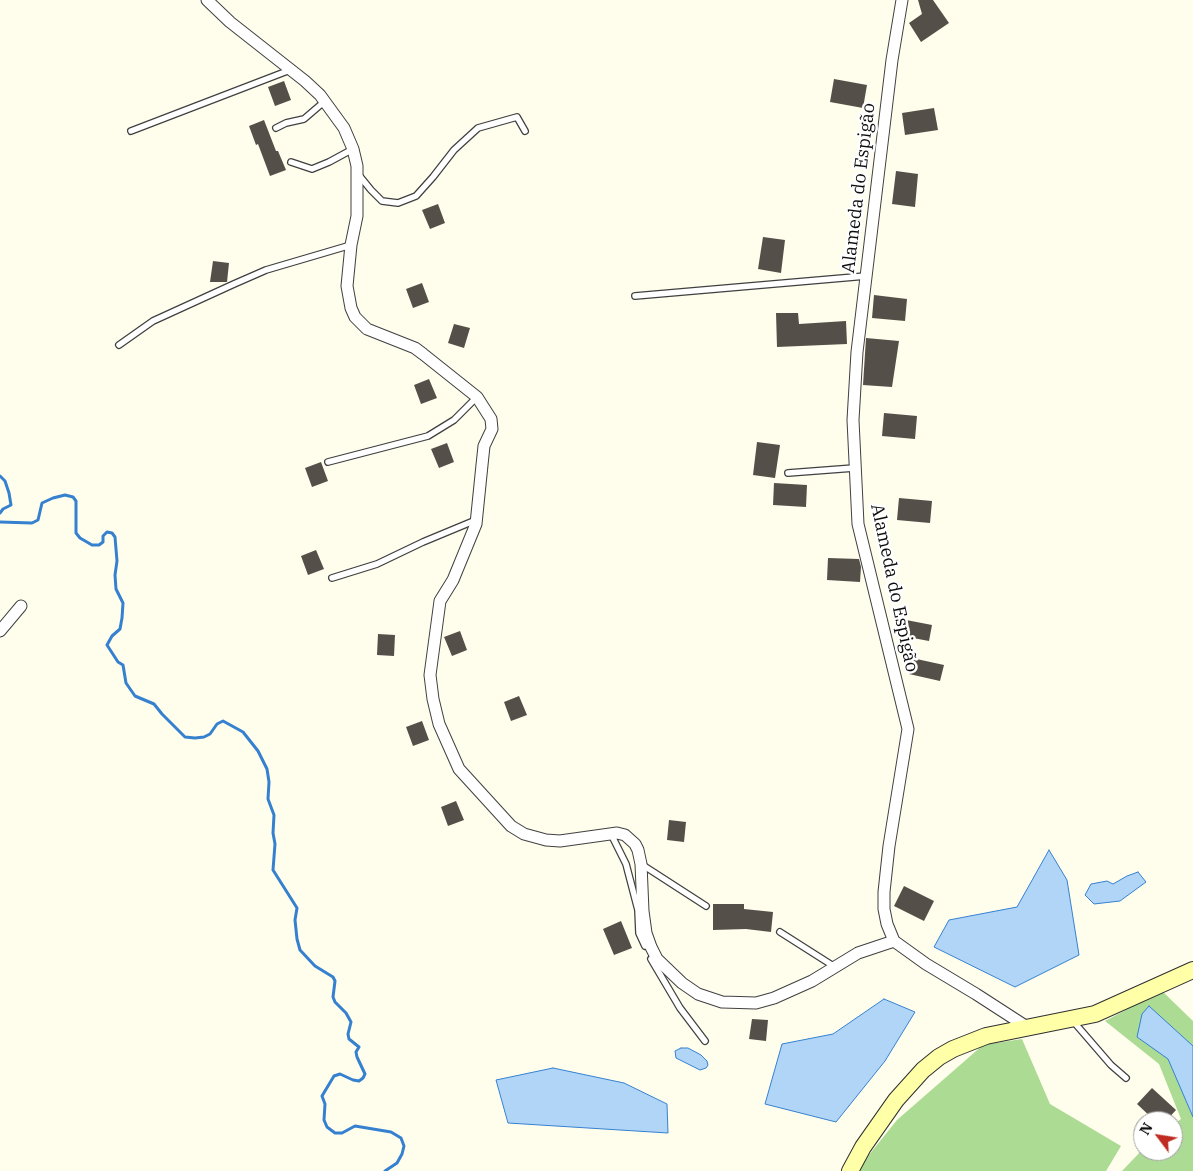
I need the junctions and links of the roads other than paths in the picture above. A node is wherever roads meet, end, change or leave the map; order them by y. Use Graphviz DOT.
graph roads {
  1 [pos="207,0"];
  2 [pos="902,0"];
  3 [pos="291,70"];
  4 [pos="325,101"];
  5 [pos="276,128"];
  6 [pos="131,131"];
  7 [pos="525,131"];
  8 [pos="353,149"];
  9 [pos="290,162"];
  10 [pos="357,172"];
  11 [pos="351,245"];
  12 [pos="866,276"];
  13 [pos="635,296"];
  14 [pos="119,345"];
  15 [pos="476,398"];
  16 [pos="328,462"];
  17 [pos="854,468"];
  18 [pos="788,473"];
  19 [pos="476,520"];
  20 [pos="332,578"];
  21 [pos="22,606"];
  22 [pos="0,631"];
  23 [pos="611,834"];
  24 [pos="641,864"];
  25 [pos="706,906"];
  26 [pos="780,932"];
  27 [pos="894,941"];
  28 [pos="835,967"];
  29 [pos="1193,970"];
  30 [pos="1072,1019"];
  31 [pos="1027,1027"];
  32 [pos="705,1041"];
  33 [pos="1126,1078"];
  34 [pos="850,1171"];
  1 -- 3 [label="street"];
  2 -- 12 [label="street, Alameda do Espigão"];
  3 -- 4 [label="street"];
  3 -- 6 [label="lane"];
  4 -- 5 [label="lane"];
  4 -- 8 [label="street"];
  7 -- 10 [label="lane"];
  8 -- 9 [label="lane"];
  8 -- 10 [label="street"];
  10 -- 11 [label="street"];
  11 -- 14 [label="lane"];
  11 -- 15 [label="street"];
  12 -- 13 [label="lane"];
  12 -- 17 [label="street, Alameda do Espigão"];
  15 -- 16 [label="lane"];
  15 -- 19 [label="street"];
  17 -- 18 [label="lane"];
  17 -- 27 [label="street, Alameda do Espigão"];
  19 -- 20 [label="lane"];
  19 -- 23 [label="street"];
  21 -- 22 [label="street"];
  23 -- 24 [label="street"];
  23 -- 32 [label="lane"];
  24 -- 25 [label="lane"];
  24 -- 28 [label="street"];
  26 -- 28 [label="lane"];
  27 -- 28 [label="street"];
  27 -- 31 [label="street"];
  29 -- 30 [label="street"];
  30 -- 31 [label="street"];
  30 -- 33 [label="lane"];
  31 -- 34 [label="street"];
}
